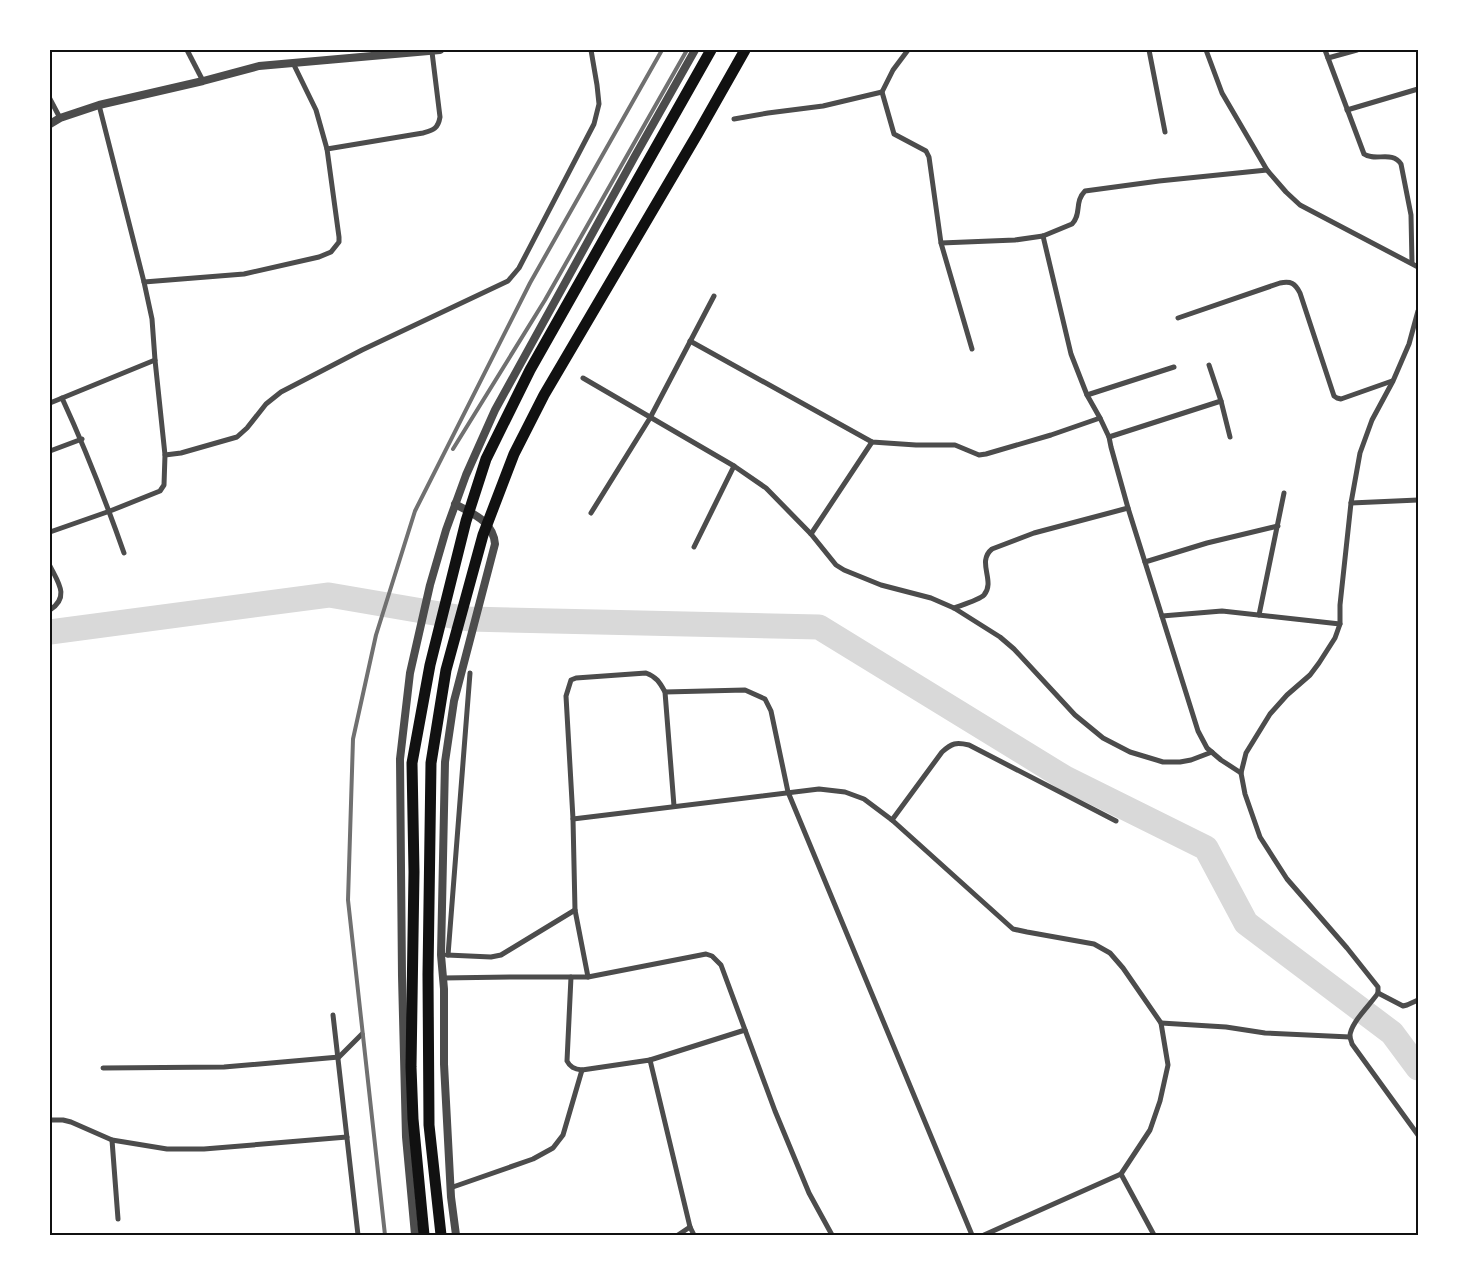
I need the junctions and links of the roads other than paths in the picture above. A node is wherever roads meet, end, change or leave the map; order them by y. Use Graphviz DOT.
graph roads {
  1 [pos="187,50"];
  2 [pos="591,50"];
  3 [pos="695,50"];
  4 [pos="711,50"];
  5 [pos="745,50"];
  6 [pos="908,50"];
  7 [pos="1149,50"];
  8 [pos="1206,50"];
  9 [pos="1325,50"];
  10 [pos="1357,50"];
  11 [pos="436,51"];
  12 [pos="394,52"];
  13 [pos="1328,58"];
  14 [pos="293,63"];
  15 [pos="203,82"];
  16 [pos="1418,89"];
  17 [pos="882,92"];
  18 [pos="50,99"];
  19 [pos="98,105"];
  20 [pos="1347,110"];
  21 [pos="60,118"];
  22 [pos="734,119"];
  23 [pos="50,124"];
  24 [pos="1165,132"];
  25 [pos="327,149"];
  26 [pos="1267,170"];
  27 [pos="1043,236"];
  28 [pos="942,243"];
  29 [pos="1412,263"];
  30 [pos="1418,267"];
  31 [pos="144,282"];
  32 [pos="714,296"];
  33 [pos="1418,311"];
  34 [pos="1178,318"];
  35 [pos="690,341"];
  36 [pos="972,349"];
  37 [pos="155,360"];
  38 [pos="1209,365"];
  39 [pos="1174,367"];
  40 [pos="583,378"];
  41 [pos="1393,381"];
  42 [pos="1087,395"];
  43 [pos="62,398"];
  44 [pos="1221,401"];
  45 [pos="50,403"];
  46 [pos="650,418"];
  47 [pos="1100,418"];
  48 [pos="1230,436"];
  49 [pos="1109,437"];
  50 [pos="82,439"];
  51 [pos="872,442"];
  52 [pos="50,451"];
  53 [pos="165,455"];
  54 [pos="734,466"];
  55 [pos="1284,493"];
  56 [pos="1418,500"];
  57 [pos="1351,503"];
  58 [pos="455,504"];
  59 [pos="1128,508"];
  60 [pos="110,511"];
  61 [pos="591,512"];
  62 [pos="1278,526"];
  63 [pos="50,532"];
  64 [pos="811,534"];
  65 [pos="694,548"];
  66 [pos="124,553"];
  67 [pos="1146,562"];
  68 [pos="50,566"];
  69 [pos="954,608"];
  70 [pos="50,610"];
  71 [pos="1260,615"];
  72 [pos="1162,616"];
  73 [pos="1340,624"];
  74 [pos="470,673"];
  75 [pos="665,692"];
  76 [pos="1212,752"];
  77 [pos="1241,773"];
  78 [pos="788,792"];
  79 [pos="674,806"];
  80 [pos="573,819"];
  81 [pos="892,820"];
  82 [pos="1116,821"];
  83 [pos="576,910"];
  84 [pos="445,955"];
  85 [pos="571,977"];
  86 [pos="588,977"];
  87 [pos="443,978"];
  88 [pos="1378,993"];
  89 [pos="1418,1000"];
  90 [pos="334,1015"];
  91 [pos="1161,1023"];
  92 [pos="744,1030"];
  93 [pos="362,1034"];
  94 [pos="1350,1037"];
  95 [pos="339,1057"];
  96 [pos="650,1060"];
  97 [pos="103,1068"];
  98 [pos="582,1070"];
  99 [pos="50,1120"];
  100 [pos="1418,1135"];
  101 [pos="347,1137"];
  102 [pos="112,1140"];
  103 [pos="1120,1174"];
  104 [pos="450,1188"];
  105 [pos="118,1219"];
  106 [pos="690,1227"];
  107 [pos="358,1235"];
  108 [pos="416,1235"];
  109 [pos="424,1235"];
  110 [pos="441,1235"];
  111 [pos="456,1235"];
  112 [pos="678,1235"];
  113 [pos="694,1235"];
  114 [pos="832,1235"];
  115 [pos="972,1235"];
  116 [pos="984,1235"];
  117 [pos="1154,1235"];
  1 -- 15 [label="street"];
  2 -- 53 [label="street"];
  3 -- 58 [label="street"];
  4 -- 109 [label="highway"];
  5 -- 110 [label="highway"];
  6 -- 17 [label="street"];
  7 -- 24 [label="street"];
  8 -- 26 [label="street"];
  9 -- 13 [label="street"];
  10 -- 13 [label="street"];
  11 -- 12 [label="street"];
  11 -- 25 [label="street"];
  12 -- 14 [label="street"];
  13 -- 20 [label="street"];
  14 -- 15 [label="street"];
  14 -- 25 [label="street"];
  15 -- 19 [label="street"];
  16 -- 20 [label="street"];
  17 -- 22 [label="street"];
  17 -- 28 [label="street"];
  18 -- 21 [label="street"];
  19 -- 21 [label="street"];
  19 -- 31 [label="street"];
  20 -- 29 [label="street"];
  21 -- 23 [label="street"];
  25 -- 31 [label="street"];
  26 -- 27 [label="street"];
  26 -- 29 [label="street"];
  27 -- 28 [label="street"];
  27 -- 42 [label="street"];
  28 -- 36 [label="street"];
  29 -- 30 [label="street"];
  31 -- 37 [label="street"];
  32 -- 35 [label="street"];
  33 -- 41 [label="street"];
  34 -- 41 [label="street"];
  35 -- 46 [label="street"];
  35 -- 51 [label="street"];
  37 -- 43 [label="street"];
  37 -- 53 [label="street"];
  38 -- 44 [label="street"];
  39 -- 42 [label="street"];
  40 -- 46 [label="street"];
  41 -- 57 [label="street"];
  42 -- 47 [label="street"];
  43 -- 45 [label="street"];
  43 -- 50 [label="street"];
  44 -- 48 [label="street"];
  44 -- 49 [label="street"];
  46 -- 54 [label="street"];
  46 -- 61 [label="street"];
  47 -- 49 [label="street"];
  47 -- 51 [label="street"];
  49 -- 59 [label="street"];
  50 -- 52 [label="street"];
  50 -- 60 [label="street"];
  51 -- 64 [label="street"];
  53 -- 60 [label="street"];
  54 -- 64 [label="street"];
  54 -- 65 [label="street"];
  55 -- 62 [label="street"];
  56 -- 57 [label="street"];
  57 -- 73 [label="street"];
  58 -- 84 [label="street"];
  58 -- 108 [label="street"];
  59 -- 67 [label="street"];
  59 -- 69 [label="street"];
  60 -- 63 [label="street"];
  60 -- 66 [label="street"];
  62 -- 67 [label="street"];
  62 -- 71 [label="street"];
  64 -- 69 [label="street"];
  67 -- 72 [label="street"];
  68 -- 70 [label="street"];
  69 -- 76 [label="street"];
  71 -- 72 [label="street"];
  71 -- 73 [label="street"];
  72 -- 76 [label="street"];
  73 -- 77 [label="street"];
  74 -- 84 [label="street"];
  75 -- 78 [label="street"];
  75 -- 79 [label="street"];
  75 -- 80 [label="street"];
  76 -- 77 [label="street"];
  77 -- 88 [label="street"];
  78 -- 79 [label="street"];
  78 -- 81 [label="street"];
  78 -- 115 [label="street"];
  79 -- 80 [label="street"];
  80 -- 83 [label="street"];
  81 -- 82 [label="street"];
  81 -- 91 [label="street"];
  83 -- 84 [label="street"];
  83 -- 86 [label="street"];
  84 -- 87 [label="street"];
  85 -- 86 [label="street"];
  85 -- 87 [label="street"];
  85 -- 98 [label="street"];
  86 -- 92 [label="street"];
  87 -- 104 [label="street"];
  88 -- 89 [label="street"];
  88 -- 94 [label="street"];
  90 -- 95 [label="street"];
  91 -- 94 [label="street"];
  91 -- 103 [label="street"];
  92 -- 96 [label="street"];
  92 -- 114 [label="street"];
  93 -- 95 [label="street"];
  94 -- 100 [label="street"];
  95 -- 97 [label="street"];
  95 -- 101 [label="street"];
  96 -- 98 [label="street"];
  96 -- 106 [label="street"];
  98 -- 104 [label="street"];
  99 -- 102 [label="street"];
  101 -- 102 [label="street"];
  101 -- 107 [label="street"];
  102 -- 105 [label="street"];
  103 -- 116 [label="street"];
  103 -- 117 [label="street"];
  104 -- 111 [label="street"];
  106 -- 112 [label="street"];
  106 -- 113 [label="street"];
}
